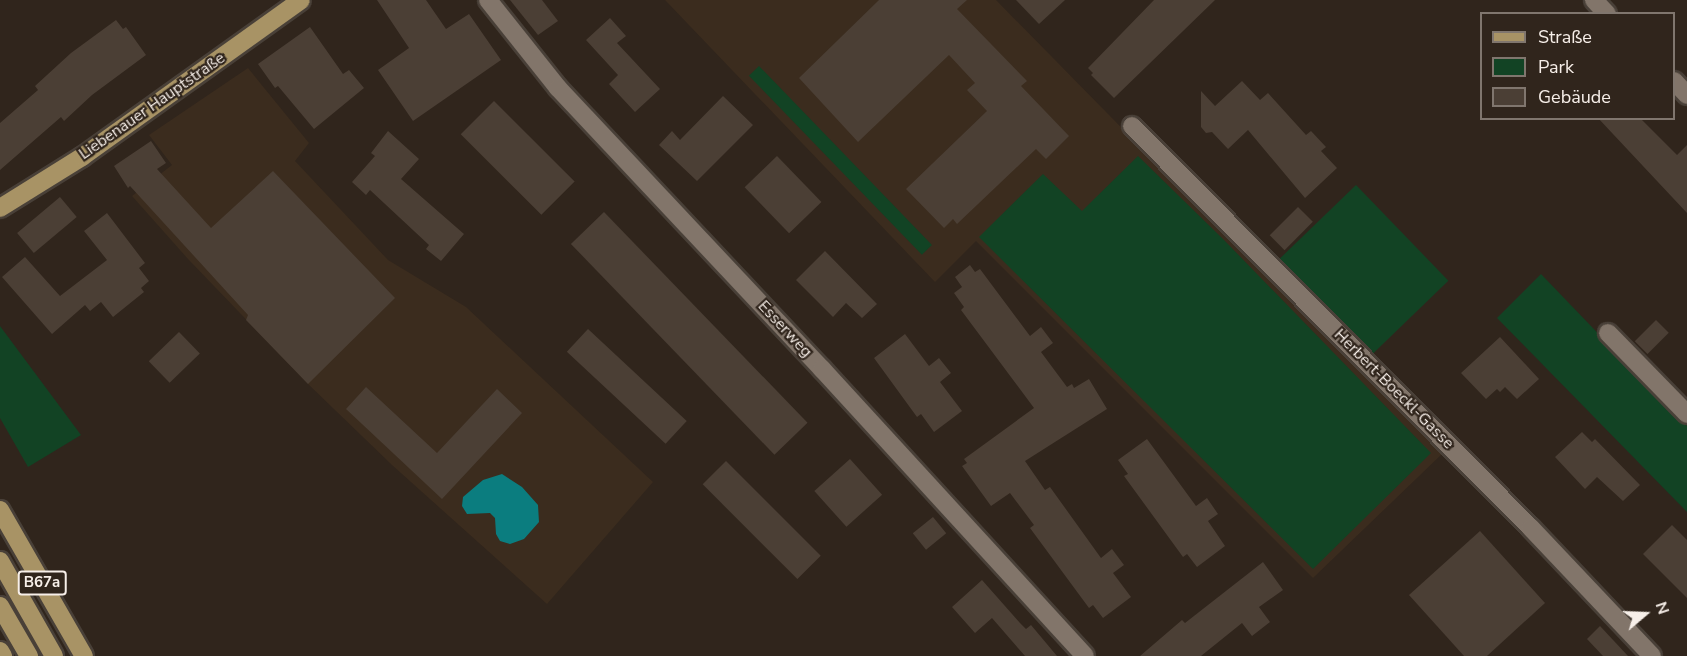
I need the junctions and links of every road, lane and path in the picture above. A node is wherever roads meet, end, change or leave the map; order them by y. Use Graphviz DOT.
graph roads {
  1 [pos="302,0"];
  2 [pos="488,0"];
  3 [pos="1594,0"];
  4 [pos="1606,12"];
  5 [pos="1675,82"];
  6 [pos="1687,95"];
  7 [pos="1132,126"];
  8 [pos="0,208"];
  9 [pos="1608,333"];
  10 [pos="1687,414"];
  11 [pos="0,510"];
  12 [pos="0,561"];
  13 [pos="0,606"];
  14 [pos="0,651"];
  15 [pos="3,656"];
  16 [pos="29,656"];
  17 [pos="54,656"];
  18 [pos="84,656"];
  19 [pos="1084,656"];
  20 [pos="1652,656"];
  1 -- 8 [label="main road, Liebenauer Hauptstraße"];
  2 -- 19 [label="street, Esserweg"];
  3 -- 4 [label="street"];
  5 -- 6 [label="street"];
  7 -- 20 [label="street, Herbert-Boeckl-Gasse"];
  9 -- 10 [label="street"];
  11 -- 18 [label="main road, B67a"];
  12 -- 17 [label="main road"];
  13 -- 16 [label="main road"];
  14 -- 15 [label="main road"];
}
